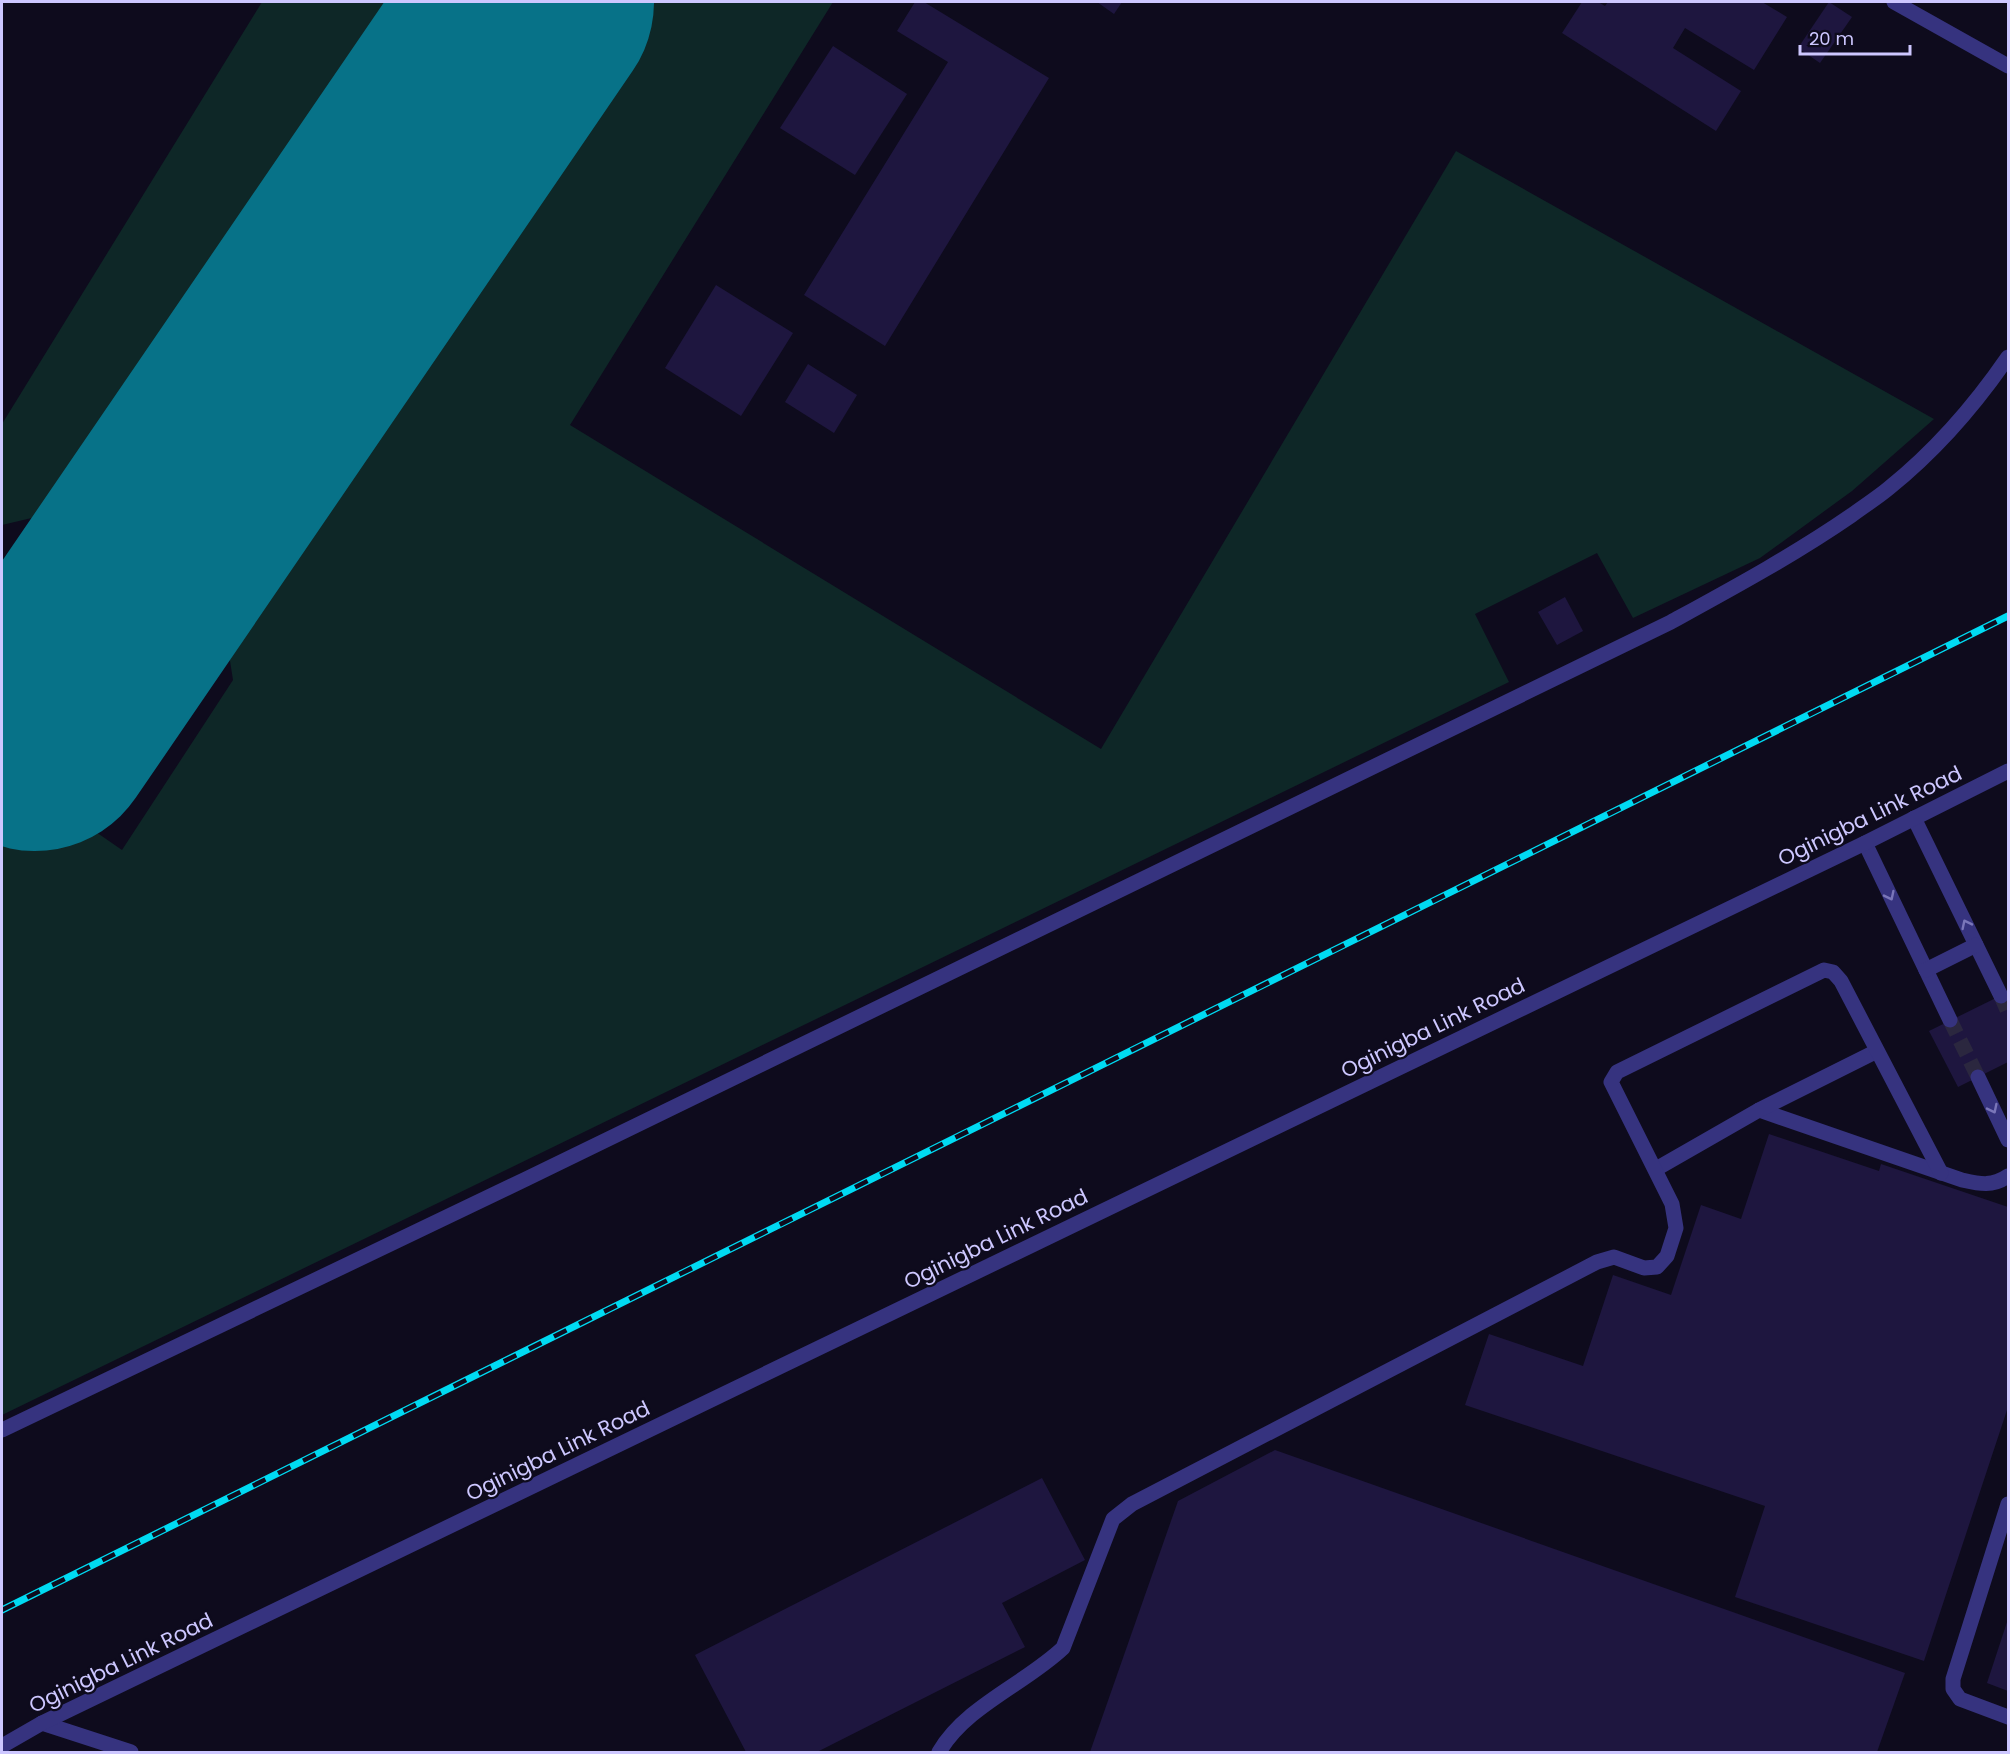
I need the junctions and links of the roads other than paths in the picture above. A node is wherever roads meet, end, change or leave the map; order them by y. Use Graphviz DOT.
graph roads {
  1 [pos="1894,2"];
  2 [pos="2008,66"];
  3 [pos="2008,357"];
  4 [pos="2008,771"];
  5 [pos="1914,818"];
  6 [pos="1865,843"];
  7 [pos="1976,945"];
  8 [pos="1926,970"];
  9 [pos="2001,996"];
  10 [pos="1950,1020"];
  11 [pos="1877,1051"];
  12 [pos="1978,1077"];
  13 [pos="1759,1110"];
  14 [pos="2008,1140"];
  15 [pos="1656,1169"];
  16 [pos="1941,1173"];
  17 [pos="2008,1176"];
  18 [pos="2,1430"];
  19 [pos="2008,1504"];
  20 [pos="2008,1717"];
  21 [pos="42,1723"];
  22 [pos="2,1746"];
  23 [pos="130,1752"];
  24 [pos="939,1752"];
  1 -- 2 [label="street"];
  3 -- 18 [label="street"];
  4 -- 5 [label="street, Oginigba Link Road"];
  5 -- 6 [label="street, Oginigba Link Road"];
  7 -- 5 [label="street, one-way"];
  6 -- 8 [label="street, one-way"];
  6 -- 21 [label="street, Oginigba Link Road"];
  7 -- 8 [label="street"];
  7 -- 9 [label="street"];
  8 -- 10 [label="street"];
  11 -- 13 [label="street"];
  11 -- 15 [label="street"];
  11 -- 16 [label="street"];
  12 -- 14 [label="street, one-way"];
  13 -- 15 [label="street"];
  13 -- 16 [label="street"];
  15 -- 24 [label="street"];
  16 -- 17 [label="street"];
  19 -- 20 [label="street"];
  21 -- 22 [label="street, Oginigba Link Road"];
  21 -- 23 [label="street"];
}
